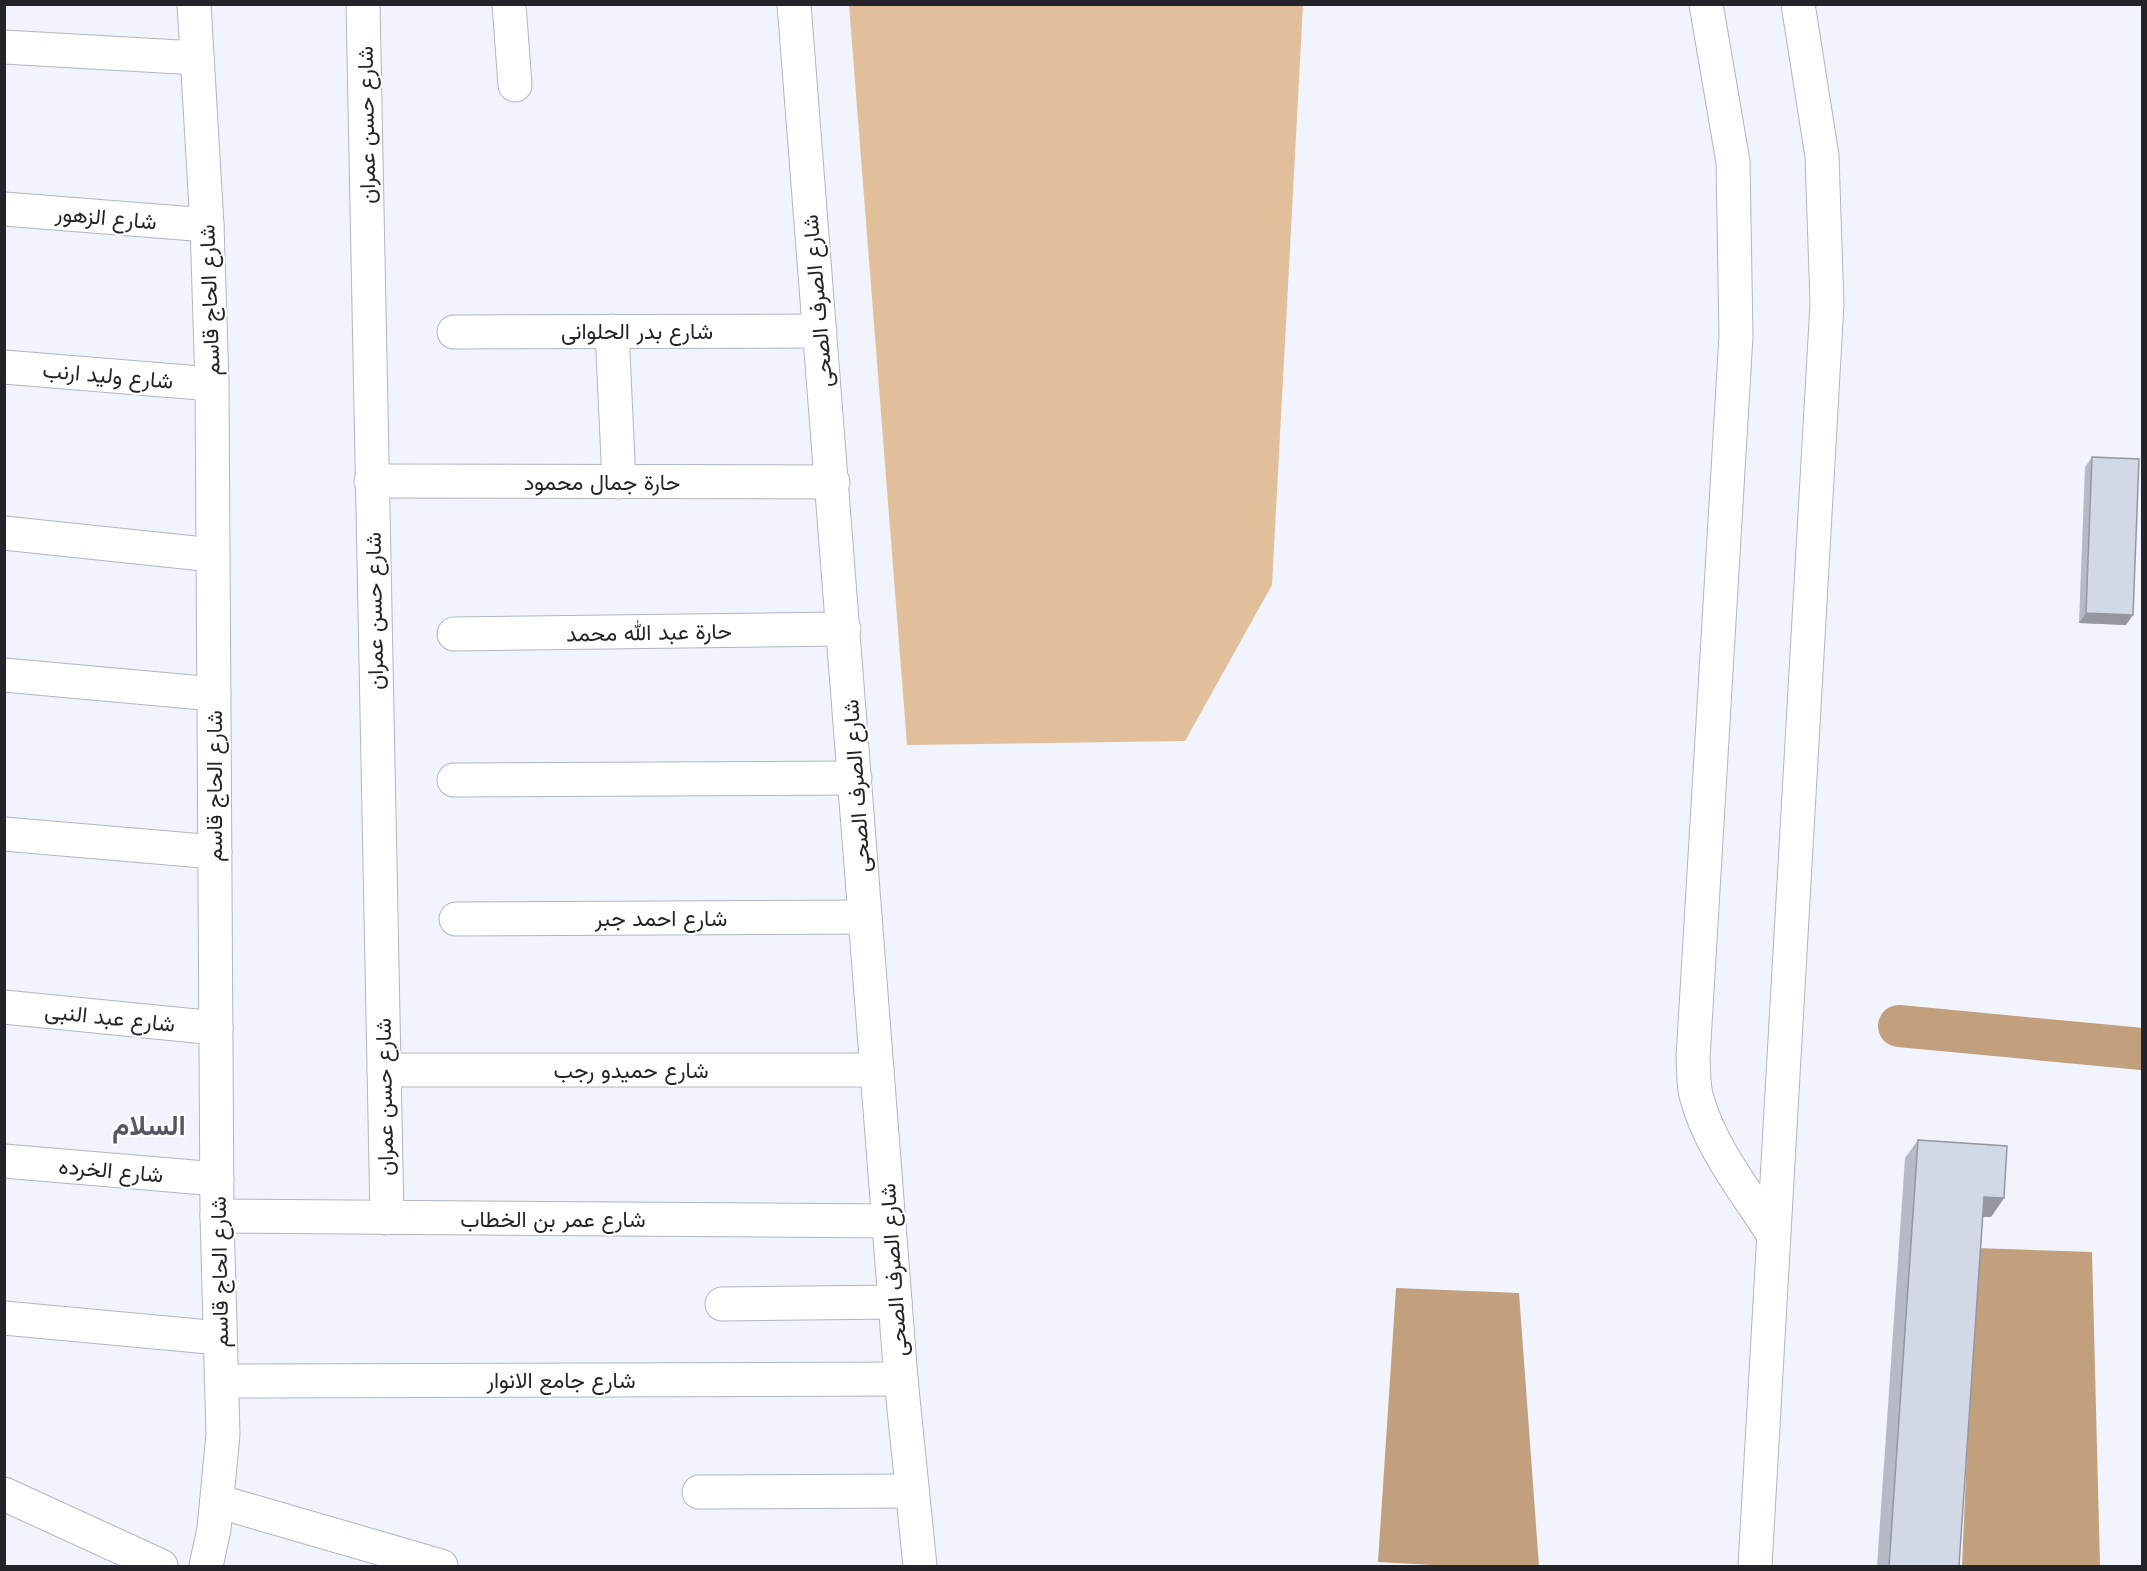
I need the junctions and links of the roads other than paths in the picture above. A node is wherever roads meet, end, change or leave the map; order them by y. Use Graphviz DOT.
graph roads {
  1 [pos="194,4"];
  2 [pos="363,4"];
  3 [pos="509,4"];
  4 [pos="794,4"];
  5 [pos="1706,4"];
  6 [pos="1798,4"];
  7 [pos="4,47"];
  8 [pos="197,58"];
  9 [pos="515,85"];
  10 [pos="4,209"];
  11 [pos="207,225"];
  12 [pos="612,331"];
  13 [pos="820,331"];
  14 [pos="454,332"];
  15 [pos="4,367"];
  16 [pos="212,384"];
  17 [pos="371,481"];
  18 [pos="619,482"];
  19 [pos="833,482"];
  20 [pos="4,533"];
  21 [pos="213,555"];
  22 [pos="844,629"];
  23 [pos="454,634"];
  24 [pos="4,675"];
  25 [pos="214,694"];
  26 [pos="855,778"];
  27 [pos="454,780"];
  28 [pos="4,834"];
  29 [pos="215,852"];
  30 [pos="865,917"];
  31 [pos="456,920"];
  32 [pos="4,1007"];
  33 [pos="216,1028"];
  34 [pos="384,1070"];
  35 [pos="877,1070"];
  36 [pos="4,1161"];
  37 [pos="217,1179"];
  38 [pos="217,1216"];
  39 [pos="387,1218"];
  40 [pos="889,1221"];
  41 [pos="1773,1234"];
  42 [pos="895,1302"];
  43 [pos="722,1304"];
  44 [pos="4,1318"];
  45 [pos="220,1338"];
  46 [pos="901,1379"];
  47 [pos="221,1381"];
  48 [pos="912,1491"];
  49 [pos="699,1492"];
  50 [pos="4,1494"];
  51 [pos="217,1501"];
  52 [pos="161,1566"];
  53 [pos="206,1566"];
  54 [pos="441,1566"];
  55 [pos="920,1566"];
  56 [pos="1755,1566"];
  1 -- 8 [label="street, شارع الحاج قاسم"];
  2 -- 17 [label="street, شارع حسن عمران"];
  3 -- 9 [label="street"];
  4 -- 13 [label="street, شارع الصرف الصحى"];
  5 -- 41 [label="street"];
  6 -- 41 [label="street"];
  7 -- 8 [label="street"];
  8 -- 11 [label="street, شارع الحاج قاسم"];
  10 -- 11 [label="street, شارع الزهور"];
  11 -- 16 [label="street, شارع الحاج قاسم"];
  12 -- 13 [label="street, شارع بدر الحلوانى"];
  12 -- 14 [label="street, شارع بدر الحلوانى"];
  12 -- 18 [label="street"];
  13 -- 19 [label="street, شارع الصرف الصحى"];
  15 -- 16 [label="street, شارع وليد ارنب"];
  16 -- 21 [label="street, شارع الحاج قاسم"];
  17 -- 18 [label="street, حارة جمال محمود"];
  17 -- 34 [label="street, شارع حسن عمران"];
  18 -- 19 [label="street, حارة جمال محمود"];
  19 -- 22 [label="street, شارع الصرف الصحى"];
  20 -- 21 [label="street"];
  21 -- 25 [label="street, شارع الحاج قاسم"];
  22 -- 23 [label="street, حارة عبد الله محمد"];
  22 -- 26 [label="street, شارع الصرف الصحى"];
  24 -- 25 [label="street"];
  25 -- 29 [label="street, شارع الحاج قاسم"];
  26 -- 27 [label="street"];
  26 -- 30 [label="street, شارع الصرف الصحى"];
  28 -- 29 [label="street"];
  29 -- 33 [label="street, شارع الحاج قاسم"];
  30 -- 31 [label="street, شارع احمد جبر"];
  30 -- 35 [label="street, شارع الصرف الصحى"];
  32 -- 33 [label="street, شارع عبد النبى"];
  33 -- 37 [label="street, شارع الحاج قاسم"];
  34 -- 35 [label="street, شارع حميدو رجب"];
  34 -- 39 [label="street, شارع حسن عمران"];
  35 -- 40 [label="street, شارع الصرف الصحى"];
  36 -- 37 [label="street, شارع الخرده"];
  37 -- 38 [label="street, شارع الحاج قاسم"];
  38 -- 39 [label="street, شارع عمر بن الخطاب"];
  38 -- 45 [label="street, شارع الحاج قاسم"];
  39 -- 40 [label="street, شارع عمر بن الخطاب"];
  40 -- 42 [label="street, شارع الصرف الصحى"];
  41 -- 56 [label="street"];
  42 -- 43 [label="street"];
  42 -- 46 [label="street, شارع الصرف الصحى"];
  44 -- 45 [label="street"];
  45 -- 47 [label="street, شارع الحاج قاسم"];
  46 -- 47 [label="street, شارع جامع الانوار"];
  46 -- 48 [label="street, شارع الصرف الصحى"];
  47 -- 51 [label="street, شارع الحاج قاسم"];
  48 -- 49 [label="street"];
  48 -- 55 [label="street, شارع الصرف الصحى"];
  50 -- 52 [label="street"];
  51 -- 53 [label="street, شارع الحاج قاسم"];
  51 -- 54 [label="street"];
}
